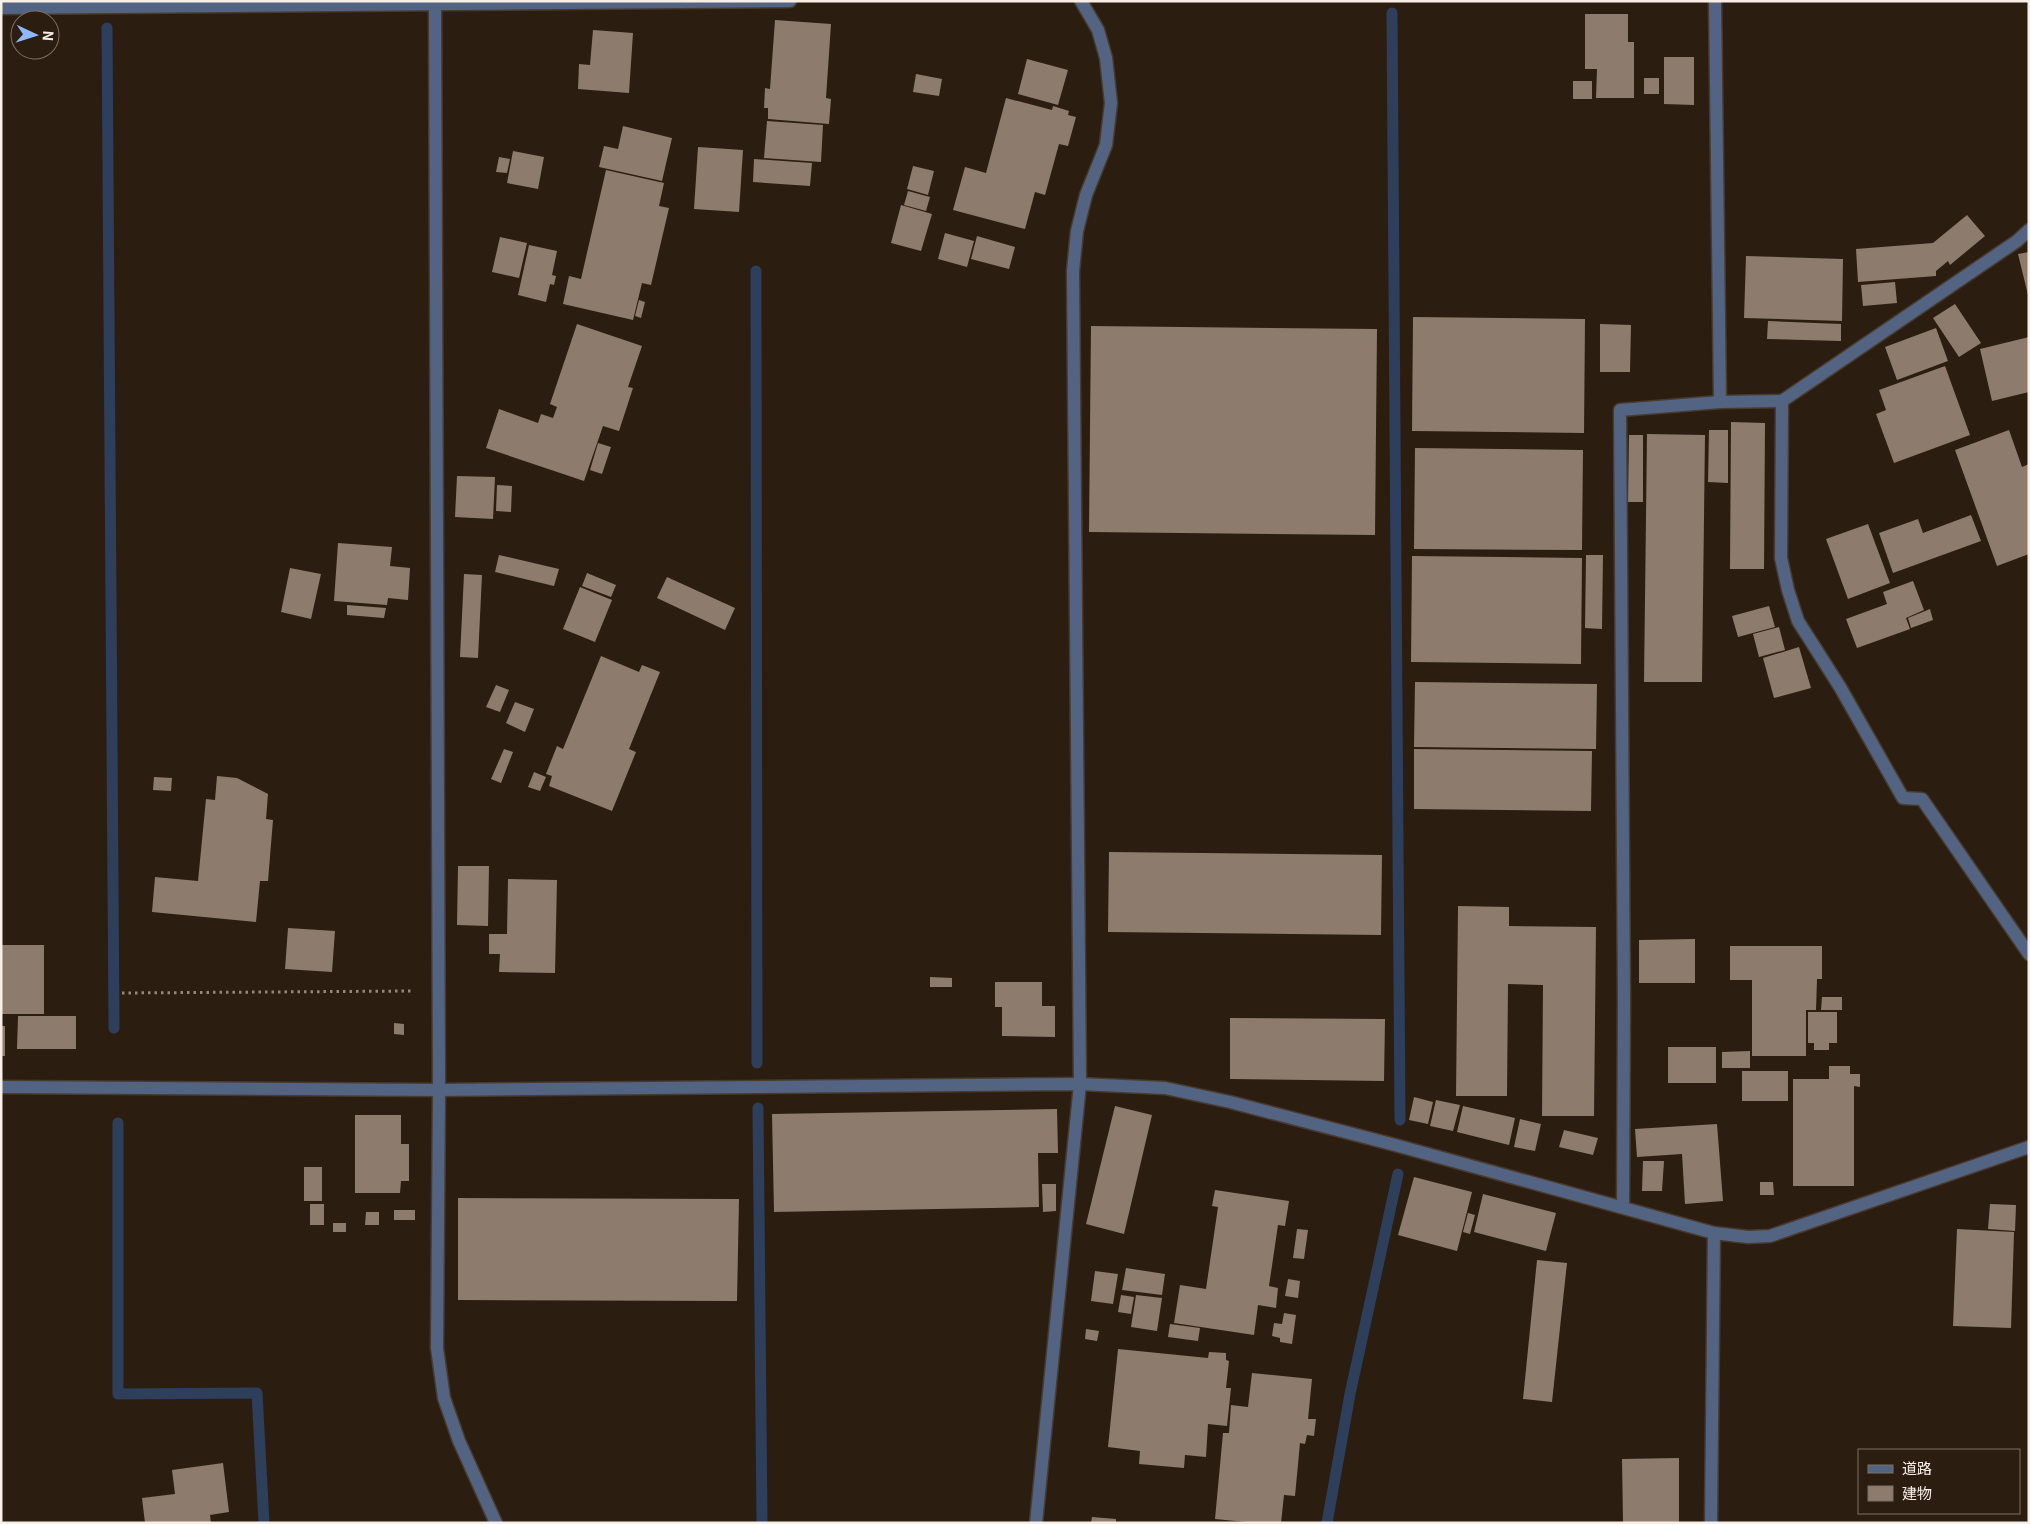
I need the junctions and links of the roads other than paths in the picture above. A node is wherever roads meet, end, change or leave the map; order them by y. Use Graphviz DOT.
graph roads {
  1 [pos="790,1"];
  2 [pos="1081,1"];
  3 [pos="1714,1"];
  4 [pos="431,3"];
  5 [pos="1,8"];
  6 [pos="2029,230"];
  7 [pos="1782,401"];
  8 [pos="1720,402"];
  9 [pos="2029,954"];
  10 [pos="1080,1084"];
  11 [pos="1,1087"];
  12 [pos="439,1090"];
  13 [pos="2029,1147"];
  14 [pos="1623,1207"];
  15 [pos="1714,1232"];
  16 [pos="496,1523"];
  17 [pos="1036,1523"];
  18 [pos="1711,1523"];
  1 -- 4 [label="street"];
  2 -- 10 [label="street"];
  3 -- 8 [label="street"];
  4 -- 5 [label="street"];
  4 -- 12 [label="street"];
  6 -- 7 [label="street"];
  7 -- 8 [label="street"];
  7 -- 9 [label="street"];
  8 -- 14 [label="street"];
  10 -- 12 [label="street"];
  10 -- 14 [label="street"];
  10 -- 17 [label="street"];
  11 -- 12 [label="street"];
  12 -- 16 [label="street"];
  13 -- 15 [label="street"];
  14 -- 15 [label="street"];
  15 -- 18 [label="street"];
}
